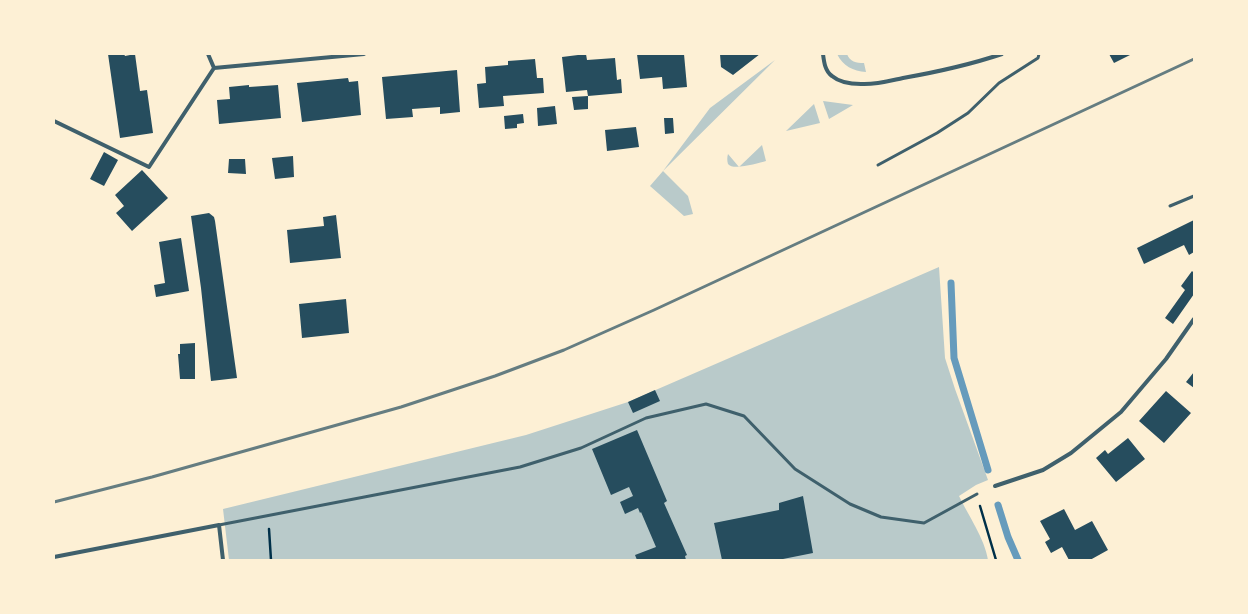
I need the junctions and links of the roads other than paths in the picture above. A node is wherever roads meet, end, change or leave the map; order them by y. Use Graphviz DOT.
graph roads {
  1 [pos="208,54"];
  2 [pos="364,54"];
  3 [pos="823,54"];
  4 [pos="1002,54"];
  5 [pos="1039,54"];
  6 [pos="214,68"];
  7 [pos="54,121"];
  8 [pos="878,165"];
  9 [pos="1194,196"];
  10 [pos="1170,206"];
  11 [pos="1194,319"];
  12 [pos="995,486"];
  13 [pos="976,494"];
  14 [pos="219,524"];
  15 [pos="54,557"];
  16 [pos="223,560"];
  1 -- 6 [label="street"];
  2 -- 6 [label="street"];
  3 -- 4 [label="street"];
  5 -- 8 [label="lane"];
  6 -- 7 [label="street"];
  9 -- 10 [label="lane"];
  11 -- 12 [label="street"];
  13 -- 14 [label="lane"];
  14 -- 15 [label="street"];
  14 -- 16 [label="street"];
}
